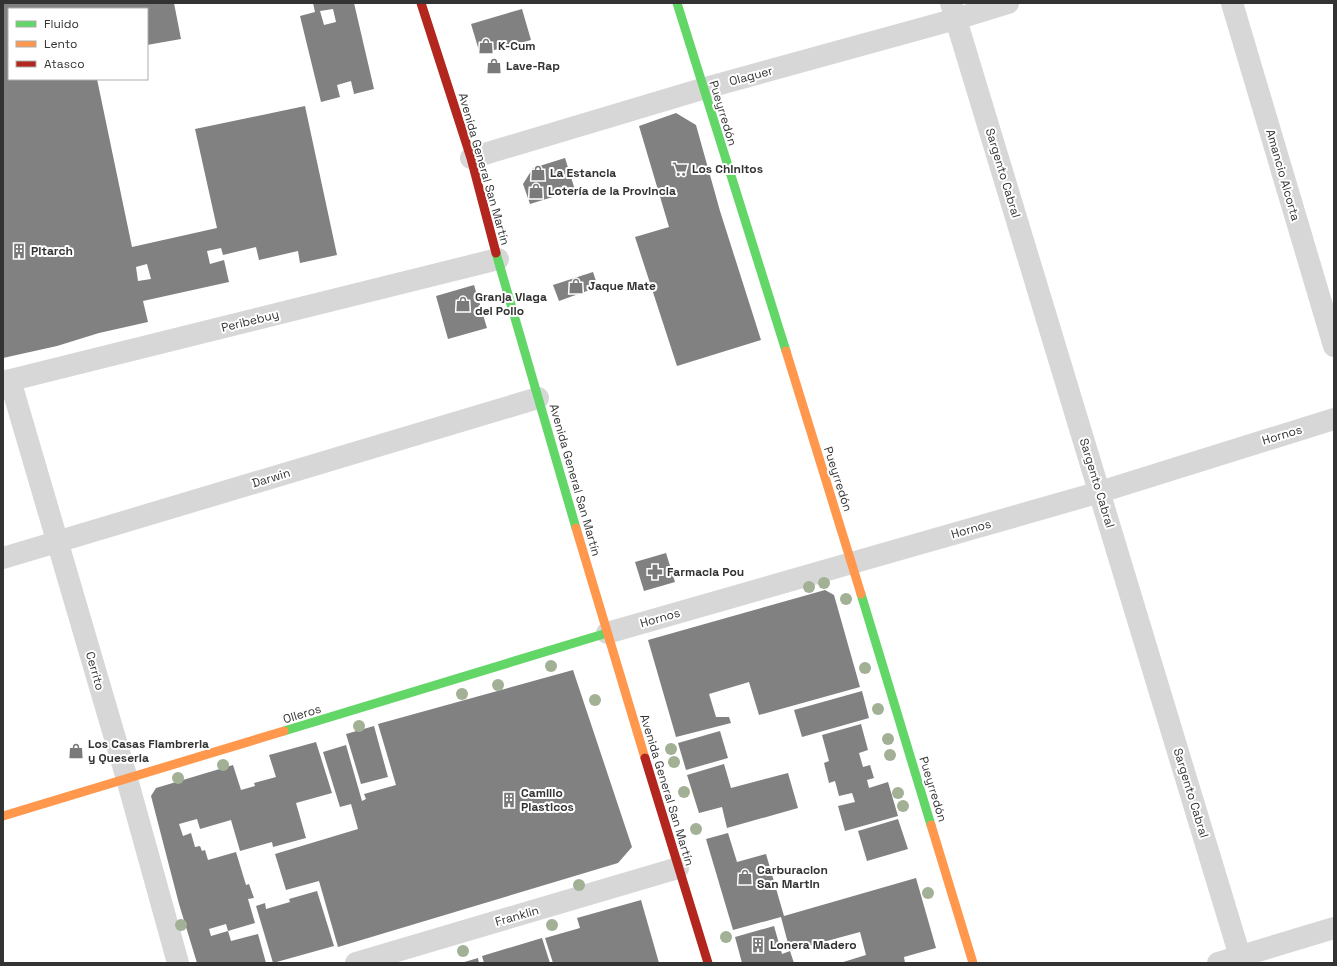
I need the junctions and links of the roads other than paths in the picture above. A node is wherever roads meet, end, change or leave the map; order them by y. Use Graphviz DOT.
graph roads {
  1 [pos="421,3"];
  2 [pos="677,3"];
  3 [pos="1008,3"];
  4 [pos="1232,3"];
  5 [pos="954,11"];
  6 [pos="702,89"];
  7 [pos="471,158"];
  8 [pos="498,259"];
  9 [pos="1334,346"];
  10 [pos="6,381"];
  11 [pos="538,398"];
  12 [pos="1334,419"];
  13 [pos="1100,492"];
  14 [pos="57,542"];
  15 [pos="3,558"];
  16 [pos="852,563"];
  17 [pos="607,634"];
  18 [pos="127,779"];
  19 [pos="3,816"];
  20 [pos="678,868"];
  21 [pos="1334,928"];
  22 [pos="1241,960"];
  23 [pos="178,963"];
  24 [pos="356,963"];
  25 [pos="708,963"];
  26 [pos="973,963"];
  27 [pos="1218,963"];
  1 -- 7 [label="street, Avenida General San Martín"];
  2 -- 6 [label="street, Pueyrredón"];
  3 -- 5 [label="street, Olaguer"];
  4 -- 9 [label="street, Amancio Alcorta"];
  5 -- 6 [label="street, Olaguer"];
  5 -- 13 [label="street, Sargento Cabral"];
  6 -- 7 [label="street, Olaguer"];
  6 -- 16 [label="street, Pueyrredón"];
  7 -- 8 [label="street, Avenida General San Martín"];
  8 -- 10 [label="street, Peribebuy"];
  8 -- 11 [label="street, Avenida General San Martín"];
  10 -- 14 [label="street, Cerrito"];
  11 -- 14 [label="street, Darwin"];
  11 -- 17 [label="street, Avenida General San Martín"];
  12 -- 13 [label="street, Hornos"];
  13 -- 16 [label="street, Hornos"];
  13 -- 22 [label="street, Sargento Cabral"];
  14 -- 15 [label="street, Darwin"];
  14 -- 18 [label="street, Cerrito"];
  16 -- 17 [label="street, Hornos"];
  16 -- 26 [label="street, Pueyrredón"];
  17 -- 18 [label="street, Olleros"];
  17 -- 20 [label="street, Avenida General San Martín"];
  18 -- 19 [label="street, Olleros"];
  18 -- 23 [label="street, Cerrito"];
  20 -- 24 [label="street, Franklin"];
  20 -- 25 [label="street, Avenida General San Martín"];
  21 -- 22 [label="street"];
  22 -- 27 [label="street"];
}
